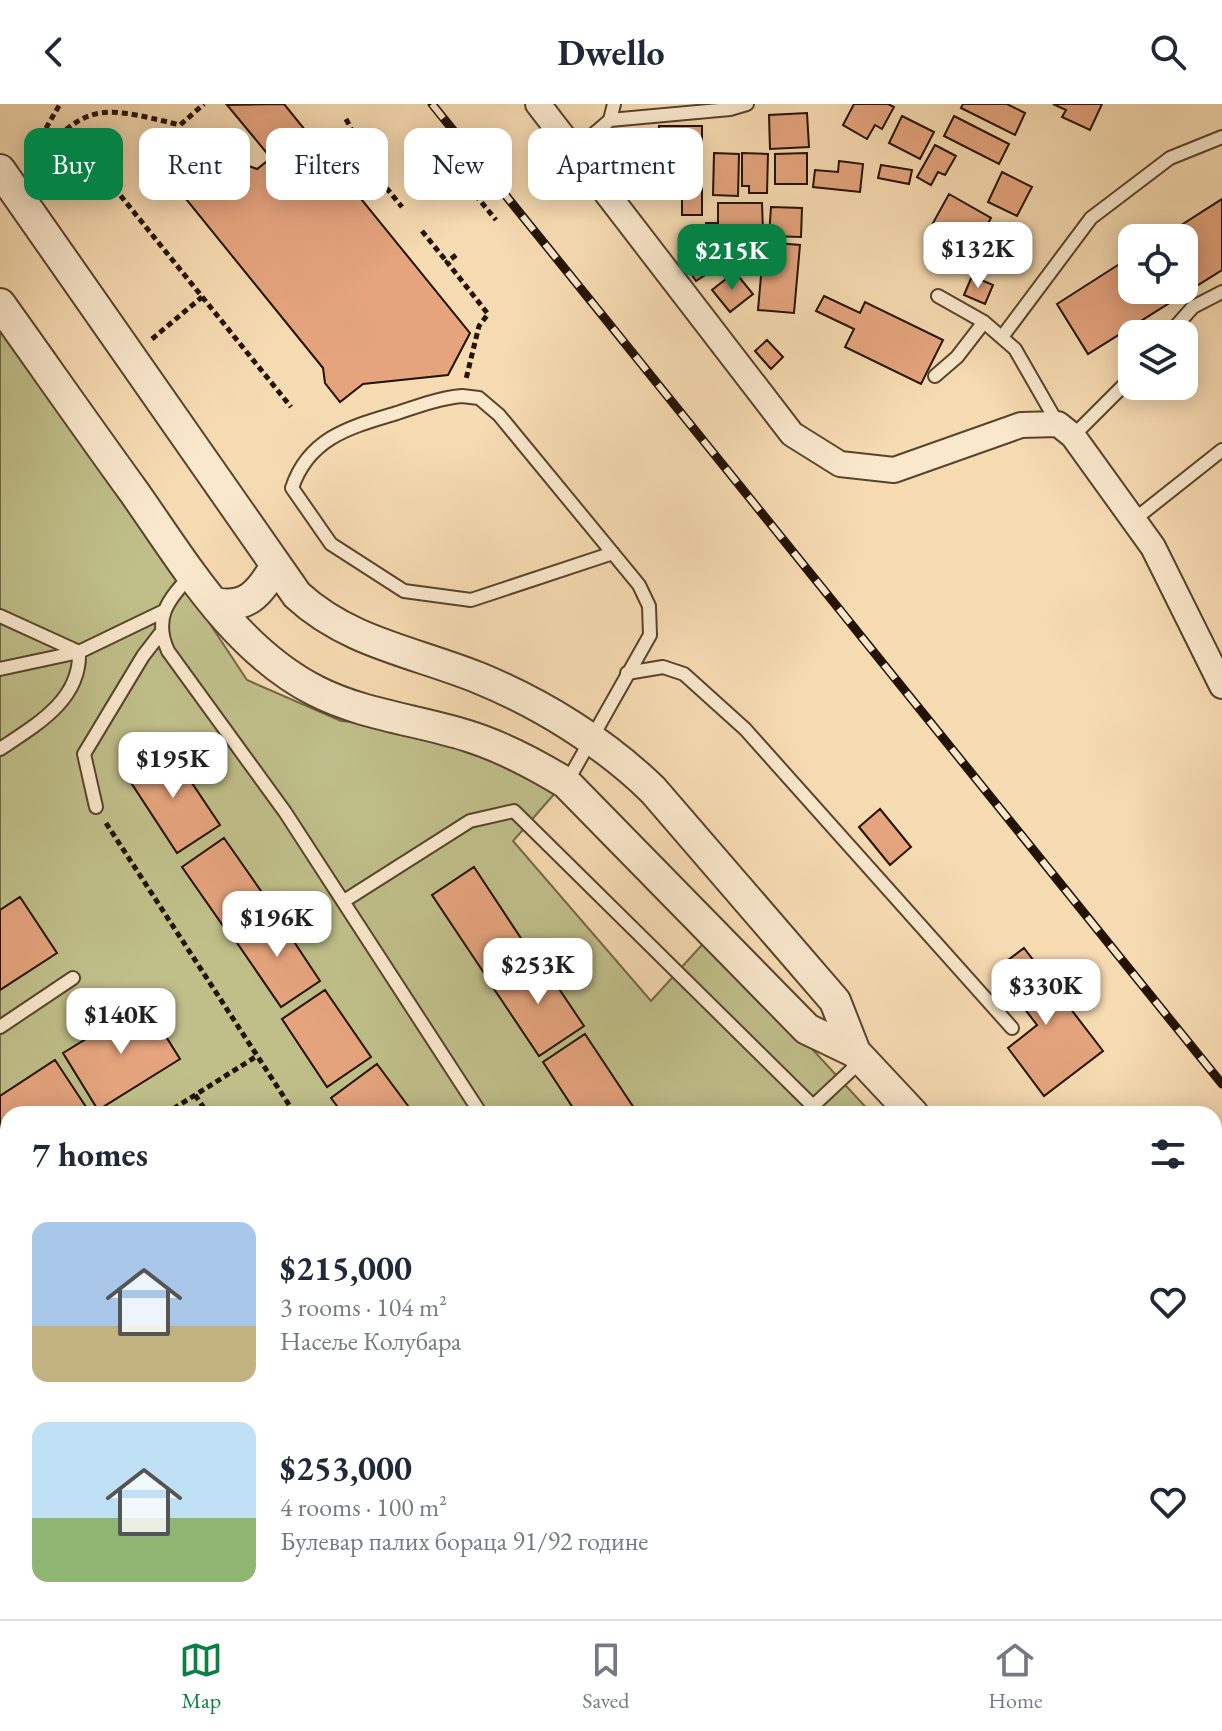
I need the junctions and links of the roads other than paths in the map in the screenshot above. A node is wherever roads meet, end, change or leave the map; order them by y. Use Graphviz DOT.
graph roads {
  1 [pos="538,104"];
  2 [pos="614,104"];
  3 [pos="747,104"];
  4 [pos="610,120"];
  5 [pos="556,128"];
  6 [pos="601,128"];
  7 [pos="1222,137"];
  8 [pos="6,178"];
  9 [pos="612,200"];
  10 [pos="1222,292"];
  11 [pos="938,296"];
  12 [pos="0,304"];
  13 [pos="1181,320"];
  14 [pos="984,322"];
  15 [pos="1002,337"];
  16 [pos="935,376"];
  17 [pos="1118,388"];
  18 [pos="1066,430"];
  19 [pos="1222,450"];
  20 [pos="1135,519"];
  21 [pos="613,553"];
  22 [pos="275,567"];
  23 [pos="192,574"];
  24 [pos="214,603"];
  25 [pos="164,611"];
  26 [pos="0,616"];
  27 [pos="160,634"];
  28 [pos="79,652"];
  29 [pos="0,669"];
  30 [pos="627,673"];
  31 [pos="1221,681"];
  32 [pos="589,738"];
  33 [pos="0,749"];
  34 [pos="566,783"];
  35 [pos="96,807"];
  36 [pos="344,901"];
  37 [pos="73,978"];
  38 [pos="0,1027"];
  39 [pos="1012,1028"];
  40 [pos="858,1056"];
  41 [pos="476,1106"];
  42 [pos="813,1106"];
  43 [pos="820,1106"];
  44 [pos="905,1106"];
  1 -- 5 [label="street"];
  2 -- 4 [label="lane"];
  3 -- 4 [label="lane"];
  4 -- 6 [label="lane"];
  7 -- 15 [label="lane"];
  8 -- 22 [label="street"];
  9 -- 18 [label="street"];
  10 -- 13 [label="lane"];
  11 -- 14 [label="lane"];
  12 -- 23 [label="street"];
  14 -- 15 [label="lane"];
  14 -- 16 [label="lane"];
  15 -- 18 [label="lane"];
  17 -- 18 [label="lane"];
  18 -- 20 [label="street"];
  19 -- 20 [label="lane"];
  20 -- 31 [label="street"];
  21 -- 21 [label="lane"];
  21 -- 30 [label="lane"];
  22 -- 24 [label="street"];
  22 -- 32 [label="street"];
  23 -- 24 [label="street"];
  23 -- 25 [label="lane"];
  24 -- 34 [label="street"];
  25 -- 27 [label="lane"];
  25 -- 28 [label="lane"];
  26 -- 28 [label="lane"];
  27 -- 35 [label="lane"];
  27 -- 36 [label="lane"];
  28 -- 29 [label="lane"];
  28 -- 33 [label="lane"];
  30 -- 32 [label="lane"];
  30 -- 39 [label="lane"];
  32 -- 34 [label="lane"];
  32 -- 40 [label="street"];
  34 -- 40 [label="street"];
  36 -- 41 [label="lane"];
  36 -- 42 [label="lane"];
  37 -- 38 [label="lane"];
  40 -- 43 [label="lane"];
  40 -- 44 [label="street"];
}
